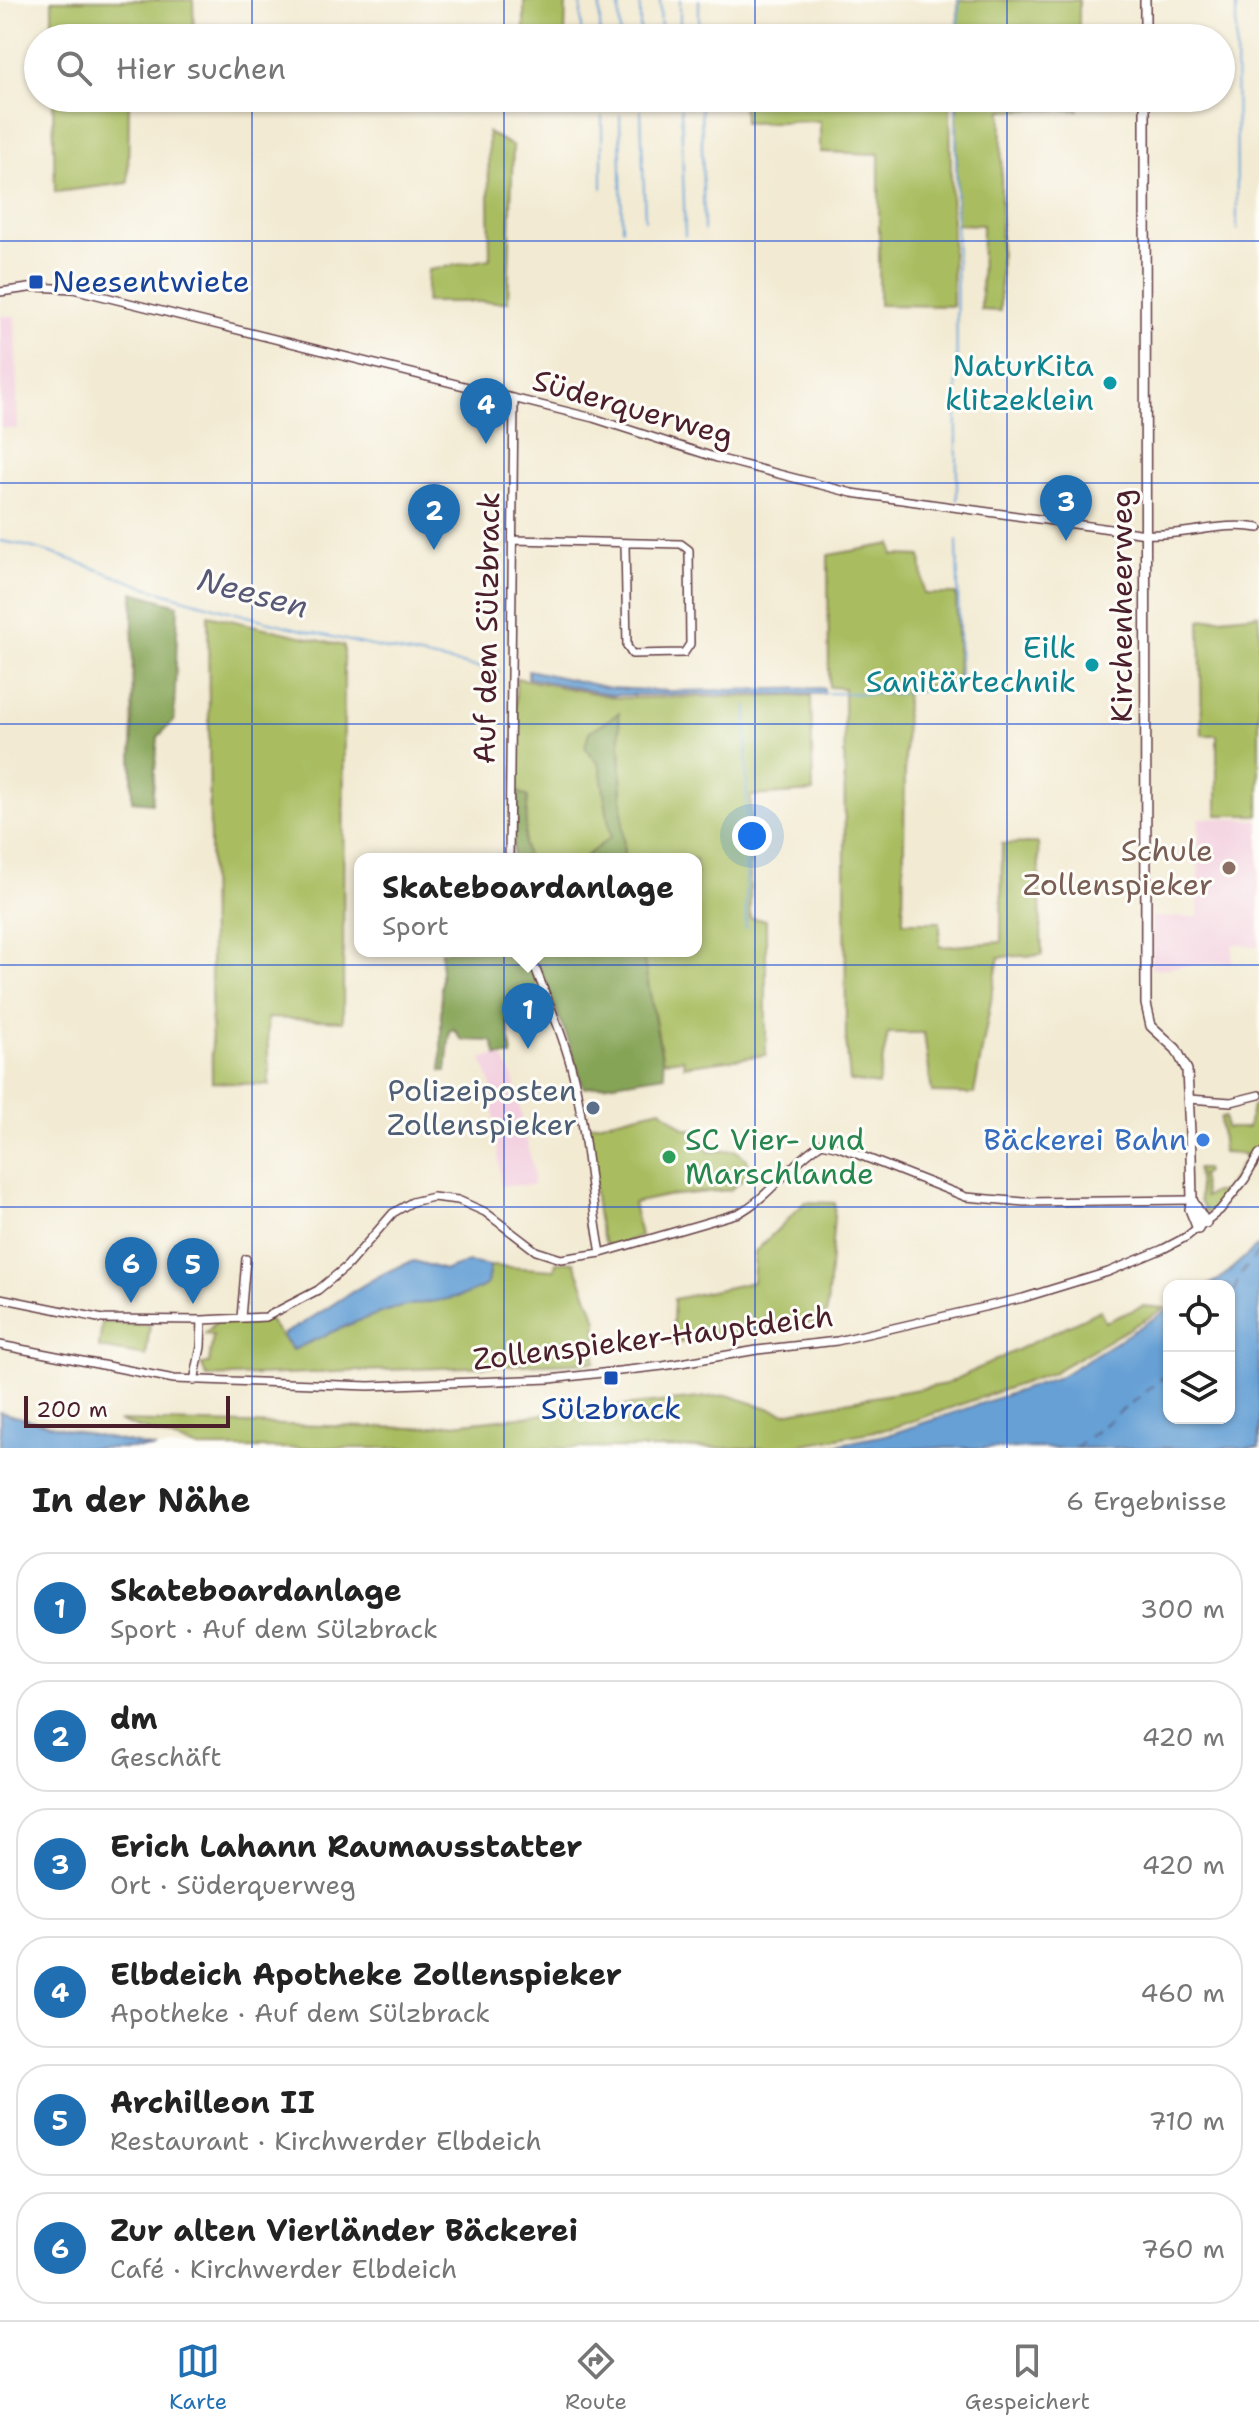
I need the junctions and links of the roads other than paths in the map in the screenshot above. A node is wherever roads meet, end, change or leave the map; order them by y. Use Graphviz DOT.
graph roads {
  1 [pos="1145,0"];
  2 [pos="1145,24"];
  3 [pos="1145,112"];
  4 [pos="0,292"];
  5 [pos="514,398"];
  6 [pos="1259,528"];
  7 [pos="1146,534"];
  8 [pos="513,540"];
  9 [pos="625,544"];
  10 [pos="509,853"];
  11 [pos="531,957"];
  12 [pos="1259,1095"];
  13 [pos="1189,1099"];
  14 [pos="1259,1154"];
  15 [pos="1192,1200"];
  16 [pos="1202,1226"];
  17 [pos="601,1253"];
  18 [pos="246,1259"];
  19 [pos="0,1298"];
  20 [pos="241,1318"];
  21 [pos="202,1320"];
  22 [pos="0,1345"];
  23 [pos="194,1381"];
  1 -- 2 [label="main road"];
  3 -- 7 [label="main road, Kirchenheerweg"];
  4 -- 5 [label="street, Süderquerweg"];
  5 -- 7 [label="street, Süderquerweg"];
  5 -- 8 [label="street, Auf dem Sülzbrack"];
  6 -- 7 [label="street, Süderquerweg"];
  7 -- 13 [label="main road, Kirchenheerweg"];
  8 -- 9 [label="street"];
  8 -- 10 [label="street, Auf dem Sülzbrack"];
  9 -- 9 [label="street"];
  11 -- 17 [label="street"];
  12 -- 13 [label="street"];
  13 -- 15 [label="main road, Kirchenheerweg"];
  14 -- 16 [label="street, Zollenspieker-Hauptdeich"];
  15 -- 16 [label="main road, Kirchenheerweg"];
  15 -- 17 [label="street"];
  16 -- 23 [label="street, Zollenspieker-Hauptdeich"];
  17 -- 20 [label="street"];
  18 -- 20 [label="street"];
  19 -- 21 [label="street"];
  20 -- 21 [label="street"];
  21 -- 23 [label="street"];
  22 -- 23 [label="street, Zollenspieker-Hauptdeich"];
}
